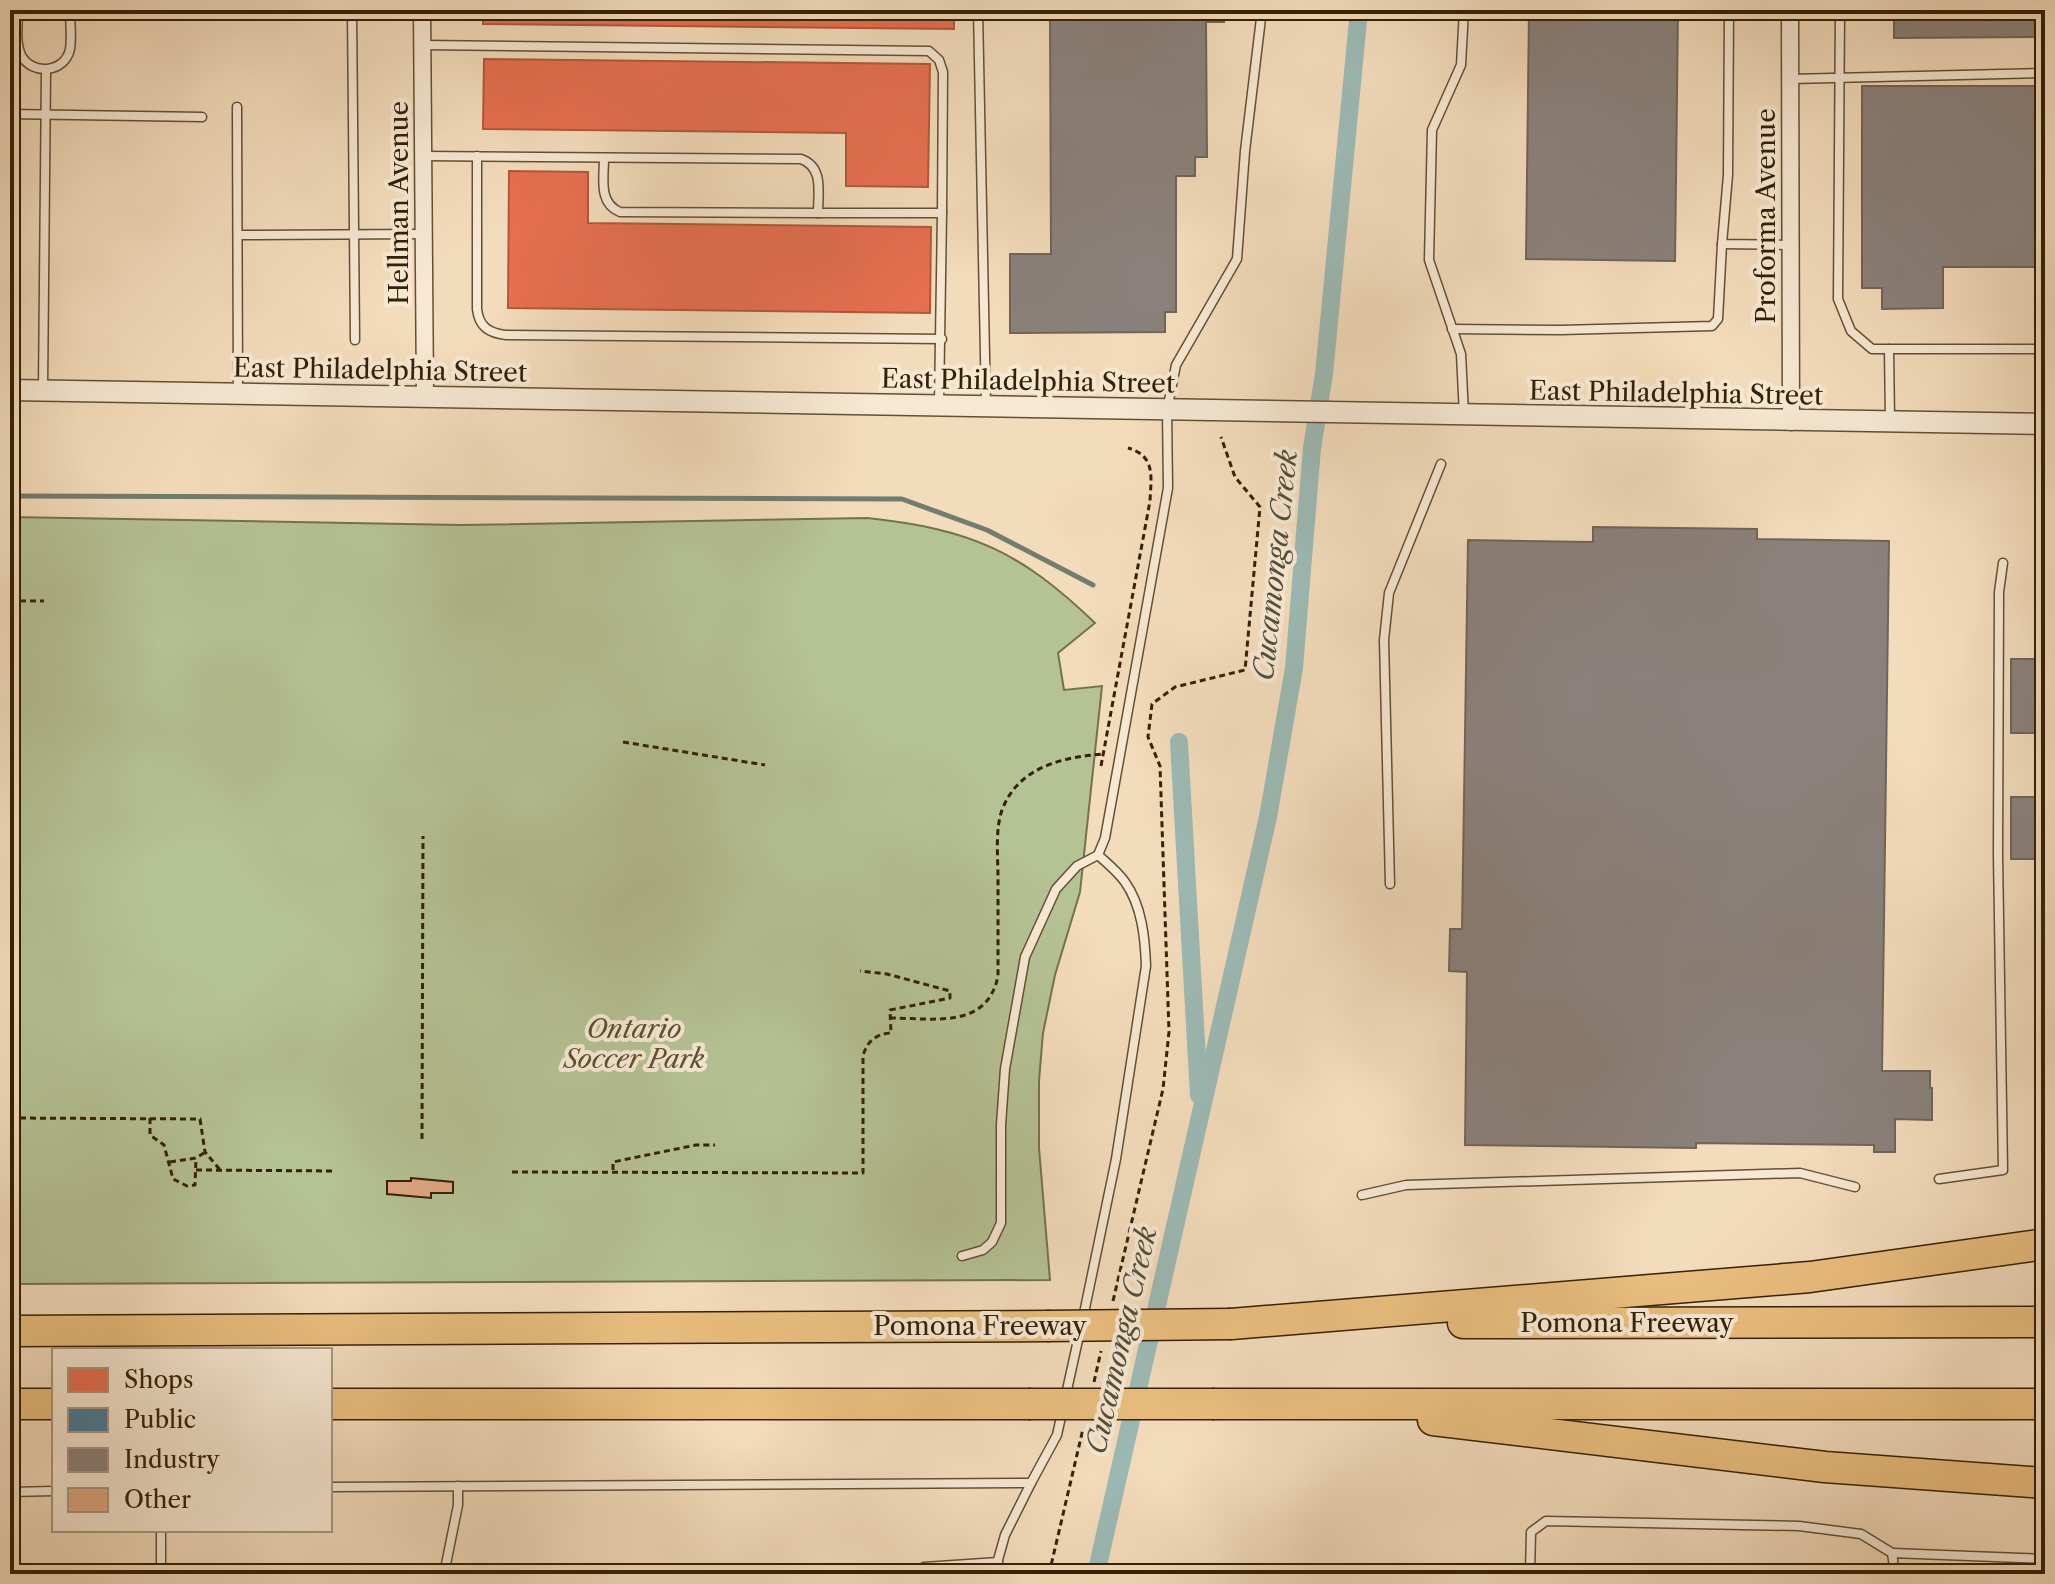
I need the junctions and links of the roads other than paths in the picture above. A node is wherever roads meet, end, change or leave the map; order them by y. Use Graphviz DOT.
graph roads {
  1 [pos="18,10"];
  2 [pos="70,10"];
  3 [pos="352,10"];
  4 [pos="422,10"];
  5 [pos="978,10"];
  6 [pos="1262,10"];
  7 [pos="1464,10"];
  8 [pos="1729,10"];
  9 [pos="1790,10"];
  10 [pos="1840,10"];
  11 [pos="422,45"];
  12 [pos="46,70"];
  13 [pos="2045,73"];
  14 [pos="1790,79"];
  15 [pos="1840,79"];
  16 [pos="237,107"];
  17 [pos="10,114"];
  18 [pos="45,114"];
  19 [pos="202,117"];
  20 [pos="423,156"];
  21 [pos="477,156"];
  22 [pos="604,158"];
  23 [pos="818,213"];
  24 [pos="942,213"];
  25 [pos="424,234"];
  26 [pos="238,235"];
  27 [pos="354,235"];
  28 [pos="1722,244"];
  29 [pos="1790,245"];
  30 [pos="1452,329"];
  31 [pos="942,339"];
  32 [pos="355,340"];
  33 [pos="1889,349"];
  34 [pos="2045,349"];
  35 [pos="10,390"];
  36 [pos="43,391"];
  37 [pos="238,393"];
  38 [pos="425,396"];
  39 [pos="939,405"];
  40 [pos="986,406"];
  41 [pos="1167,410"];
  42 [pos="1465,416"];
  43 [pos="1791,422"];
  44 [pos="1890,423"];
  45 [pos="2045,424"];
  46 [pos="1441,464"];
  47 [pos="2003,563"];
  48 [pos="1098,855"];
  49 [pos="1390,884"];
  50 [pos="1939,1179"];
  51 [pos="1855,1187"];
  52 [pos="1362,1195"];
  53 [pos="2045,1244"];
  54 [pos="962,1256"];
  55 [pos="2045,1322"];
  56 [pos="1231,1324"];
  57 [pos="10,1331"];
  58 [pos="10,1404"];
  59 [pos="52,1404"];
  60 [pos="332,1404"];
  61 [pos="1296,1404"];
  62 [pos="2045,1404"];
  63 [pos="1031,1483"];
  64 [pos="2045,1483"];
  65 [pos="458,1486"];
  66 [pos="332,1487"];
  67 [pos="52,1491"];
  68 [pos="10,1492"];
  69 [pos="161,1532"];
  70 [pos="1892,1553"];
  71 [pos="2045,1559"];
  72 [pos="998,1562"];
  73 [pos="161,1574"];
  74 [pos="444,1574"];
  75 [pos="925,1574"];
  76 [pos="994,1574"];
  77 [pos="1530,1574"];
  78 [pos="1895,1574"];
  1 -- 12 [label="lane"];
  2 -- 12 [label="lane"];
  3 -- 27 [label="lane"];
  4 -- 11 [label="street, Hellman Avenue"];
  5 -- 40 [label="lane"];
  6 -- 41 [label="lane"];
  7 -- 30 [label="lane"];
  8 -- 28 [label="lane"];
  9 -- 14 [label="street, Proforma Avenue"];
  10 -- 15 [label="lane"];
  11 -- 20 [label="street, Hellman Avenue"];
  11 -- 24 [label="lane"];
  12 -- 18 [label="lane"];
  13 -- 15 [label="lane"];
  14 -- 15 [label="lane"];
  14 -- 29 [label="street, Proforma Avenue"];
  15 -- 33 [label="lane"];
  16 -- 26 [label="lane"];
  17 -- 18 [label="lane"];
  18 -- 19 [label="lane"];
  18 -- 36 [label="lane"];
  20 -- 21 [label="lane"];
  20 -- 25 [label="street, Hellman Avenue"];
  21 -- 22 [label="lane"];
  21 -- 31 [label="lane"];
  22 -- 23 [label="lane"];
  22 -- 23 [label="lane"];
  23 -- 24 [label="lane"];
  24 -- 31 [label="lane"];
  25 -- 27 [label="lane"];
  25 -- 38 [label="street, Hellman Avenue"];
  26 -- 27 [label="lane"];
  26 -- 37 [label="lane"];
  27 -- 32 [label="lane"];
  28 -- 29 [label="lane"];
  28 -- 30 [label="lane"];
  29 -- 43 [label="street, Proforma Avenue"];
  30 -- 42 [label="lane"];
  31 -- 39 [label="lane"];
  33 -- 34 [label="lane"];
  33 -- 44 [label="lane"];
  35 -- 36 [label="street, East Philadelphia Street"];
  36 -- 37 [label="street, East Philadelphia Street"];
  37 -- 38 [label="street, East Philadelphia Street"];
  38 -- 39 [label="street, East Philadelphia Street"];
  39 -- 40 [label="street, East Philadelphia Street"];
  40 -- 41 [label="street, East Philadelphia Street"];
  41 -- 42 [label="street, East Philadelphia Street"];
  41 -- 48 [label="lane"];
  42 -- 43 [label="street, East Philadelphia Street"];
  43 -- 44 [label="street, East Philadelphia Street"];
  44 -- 45 [label="street, East Philadelphia Street"];
  46 -- 49 [label="lane"];
  47 -- 50 [label="lane"];
  48 -- 54 [label="lane"];
  48 -- 63 [label="lane"];
  51 -- 52 [label="lane"];
  53 -- 56 [label="highway"];
  55 -- 56 [label="highway, Pomona Freeway"];
  56 -- 57 [label="highway, Pomona Freeway, bridge"];
  58 -- 59 [label="highway"];
  60 -- 61 [label="highway, bridge"];
  61 -- 62 [label="highway"];
  61 -- 64 [label="highway"];
  63 -- 65 [label="lane"];
  63 -- 72 [label="lane"];
  65 -- 66 [label="lane"];
  65 -- 74 [label="lane"];
  67 -- 68 [label="lane"];
  69 -- 73 [label="lane"];
  70 -- 71 [label="lane"];
  70 -- 77 [label="lane"];
  70 -- 78 [label="lane"];
  72 -- 75 [label="lane"];
  72 -- 76 [label="lane"];
}
